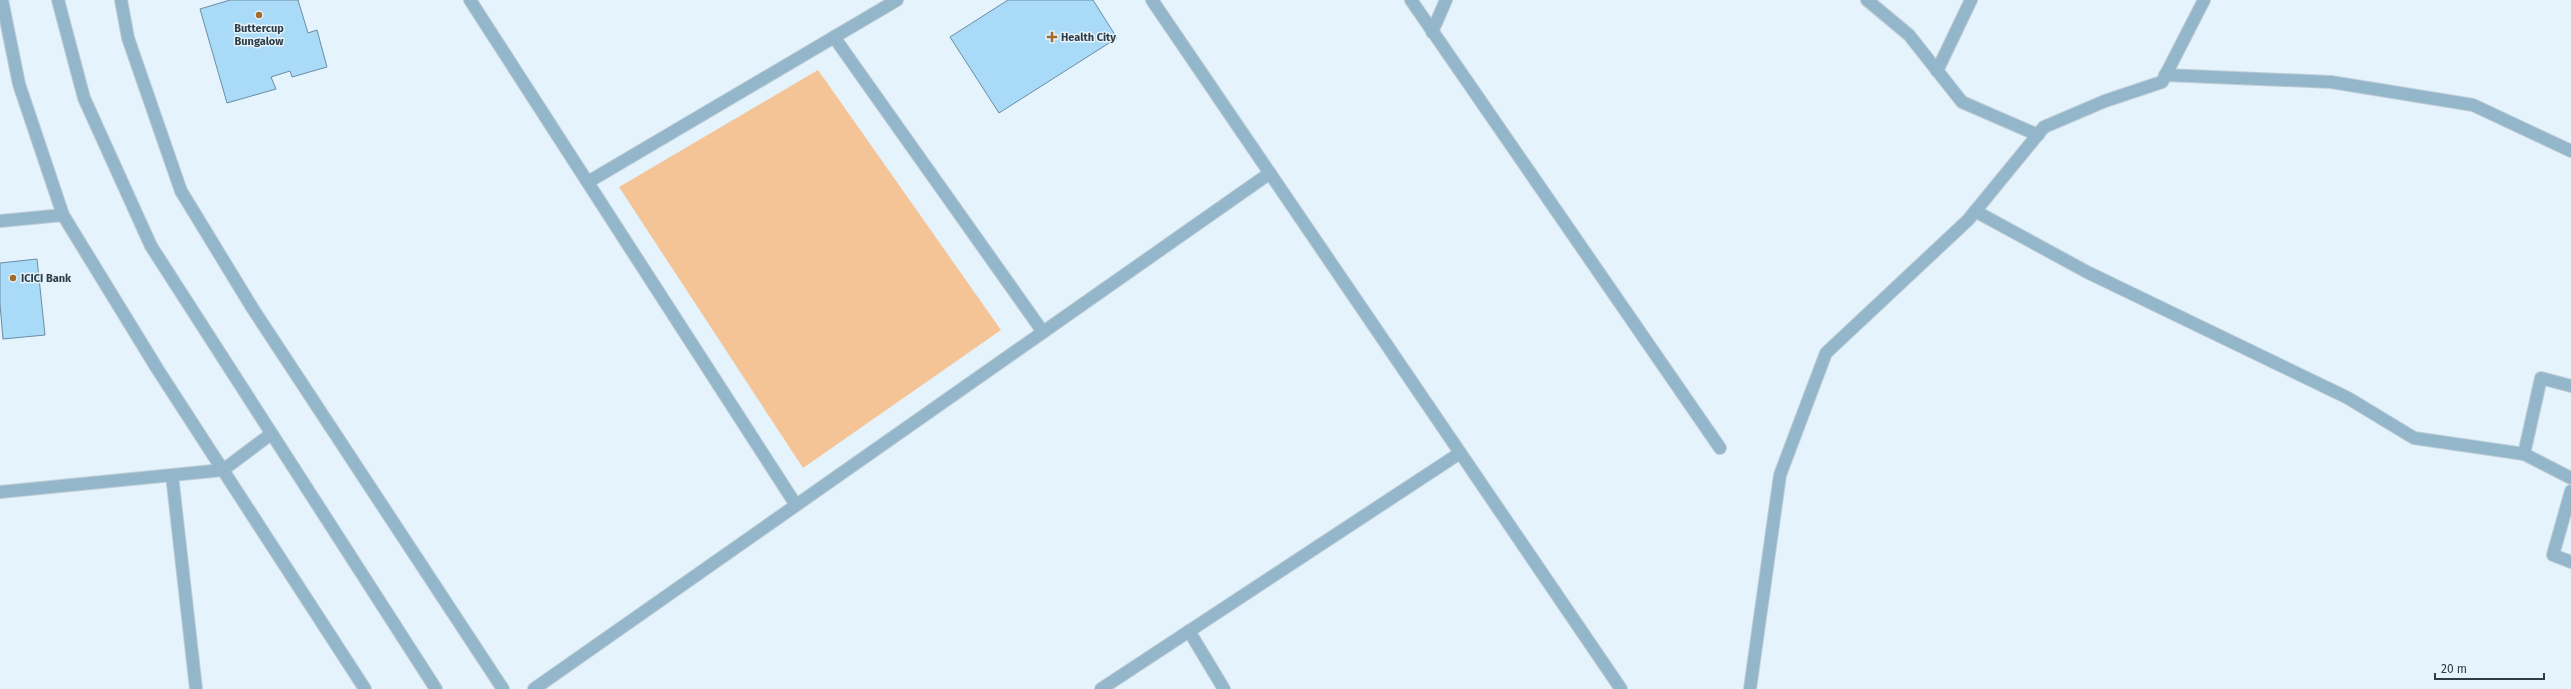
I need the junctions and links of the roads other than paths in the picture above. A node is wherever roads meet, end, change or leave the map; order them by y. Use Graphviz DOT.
graph roads {
  1 [pos="2,0"];
  2 [pos="58,0"];
  3 [pos="122,0"];
  4 [pos="470,0"];
  5 [pos="897,0"];
  6 [pos="1152,0"];
  7 [pos="1411,0"];
  8 [pos="1446,0"];
  9 [pos="1867,0"];
  10 [pos="1971,0"];
  11 [pos="2204,0"];
  12 [pos="1432,32"];
  13 [pos="834,37"];
  14 [pos="1937,71"];
  15 [pos="2165,75"];
  16 [pos="2038,135"];
  17 [pos="2571,151"];
  18 [pos="1270,173"];
  19 [pos="588,182"];
  20 [pos="1975,211"];
  21 [pos="63,215"];
  22 [pos="0,221"];
  23 [pos="1043,332"];
  24 [pos="2571,386"];
  25 [pos="270,434"];
  26 [pos="1720,448"];
  27 [pos="1460,453"];
  28 [pos="2524,454"];
  29 [pos="222,470"];
  30 [pos="172,475"];
  31 [pos="2571,478"];
  32 [pos="2571,491"];
  33 [pos="0,492"];
  34 [pos="796,505"];
  35 [pos="2571,562"];
  36 [pos="1189,631"];
  37 [pos="196,689"];
  38 [pos="365,689"];
  39 [pos="436,689"];
  40 [pos="503,689"];
  41 [pos="534,689"];
  42 [pos="1101,689"];
  43 [pos="1224,689"];
  44 [pos="1621,689"];
  45 [pos="1750,689"];
  1 -- 21 [label="street"];
  2 -- 25 [label="street"];
  3 -- 40 [label="street"];
  4 -- 19 [label="street"];
  5 -- 13 [label="street"];
  6 -- 18 [label="street"];
  7 -- 12 [label="street"];
  8 -- 12 [label="street"];
  9 -- 14 [label="street"];
  10 -- 14 [label="street"];
  11 -- 15 [label="street"];
  12 -- 26 [label="street"];
  13 -- 19 [label="street"];
  13 -- 23 [label="street"];
  14 -- 16 [label="street"];
  15 -- 16 [label="street"];
  15 -- 17 [label="street"];
  16 -- 20 [label="street"];
  18 -- 23 [label="street"];
  18 -- 27 [label="street"];
  19 -- 34 [label="street"];
  20 -- 28 [label="street"];
  20 -- 45 [label="street"];
  21 -- 22 [label="street"];
  21 -- 29 [label="street"];
  23 -- 34 [label="street"];
  24 -- 28 [label="street"];
  25 -- 29 [label="street"];
  25 -- 39 [label="street"];
  27 -- 36 [label="street"];
  27 -- 44 [label="street"];
  28 -- 31 [label="street"];
  29 -- 30 [label="street"];
  29 -- 38 [label="street"];
  30 -- 33 [label="street"];
  30 -- 37 [label="street"];
  32 -- 35 [label="street"];
  34 -- 41 [label="street"];
  36 -- 42 [label="street"];
  36 -- 43 [label="street"];
}
